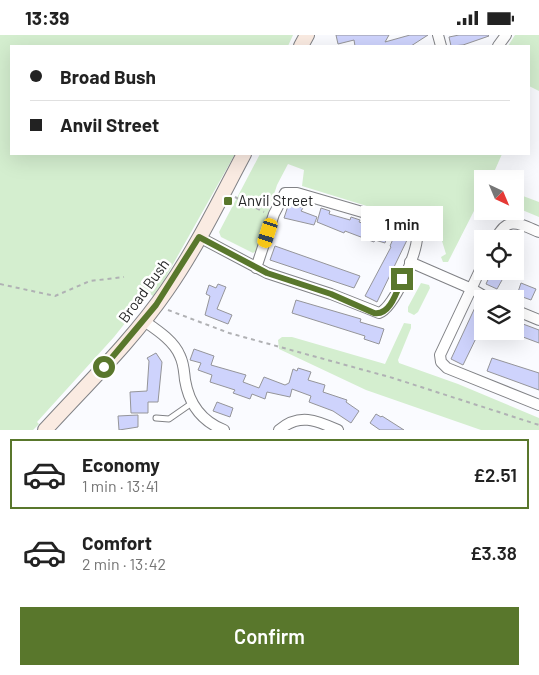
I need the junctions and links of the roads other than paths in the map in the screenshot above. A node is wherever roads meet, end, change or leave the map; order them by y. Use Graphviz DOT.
graph roads {
  1 [pos="243,155"];
  2 [pos="502,230"];
  3 [pos="539,231"];
  4 [pos="199,237"];
  5 [pos="410,262"];
  6 [pos="256,268"];
  7 [pos="476,280"];
  8 [pos="472,289"];
  9 [pos="524,314"];
  10 [pos="539,320"];
  11 [pos="144,321"];
  12 [pos="192,403"];
  13 [pos="539,405"];
  14 [pos="156,418"];
  15 [pos="45,430"];
  16 [pos="224,430"];
  17 [pos="279,430"];
  18 [pos="338,430"];
  1 -- 4 [label="main road, Broad Bush"];
  2 -- 3 [label="street"];
  4 -- 6 [label="street"];
  4 -- 11 [label="main road, Broad Bush"];
  5 -- 6 [label="street"];
  5 -- 6 [label="street"];
  5 -- 8 [label="street"];
  7 -- 8 [label="street"];
  8 -- 13 [label="street"];
  9 -- 10 [label="street"];
  11 -- 12 [label="street"];
  11 -- 15 [label="main road, Broad Bush"];
  12 -- 14 [label="lane"];
  12 -- 16 [label="street"];
  17 -- 18 [label="street"];
}
